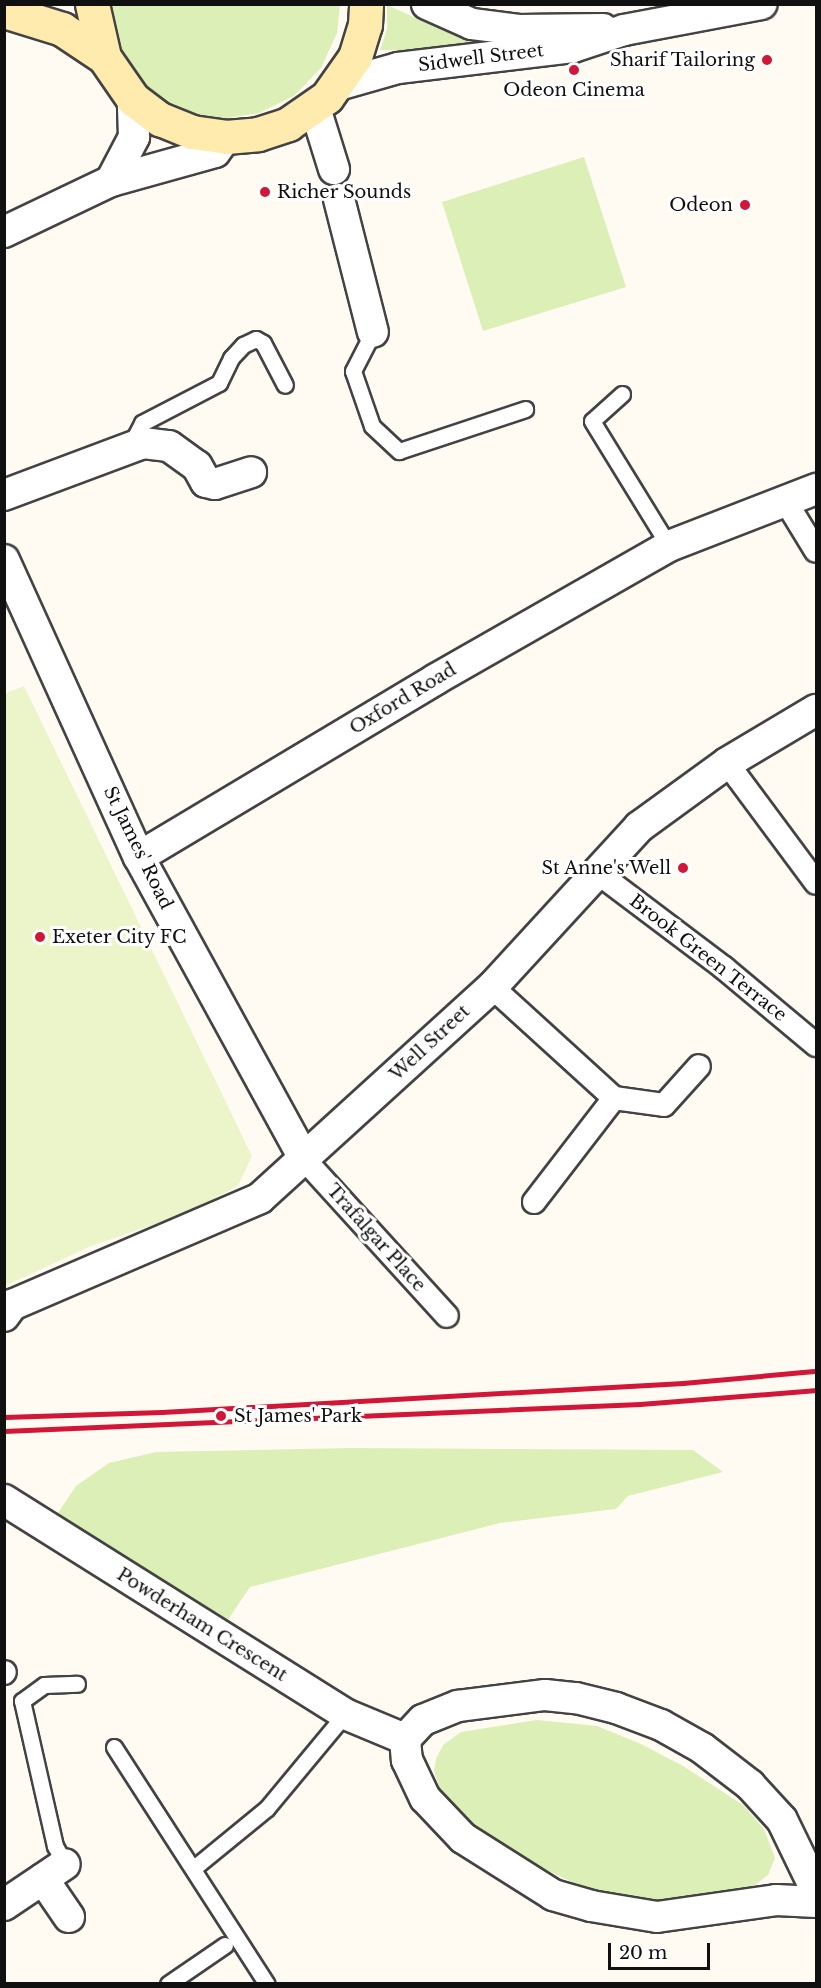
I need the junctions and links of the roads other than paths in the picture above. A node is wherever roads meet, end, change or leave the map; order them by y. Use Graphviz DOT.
graph roads {
  1 [pos="92,4"];
  2 [pos="366,4"];
  3 [pos="427,4"];
  4 [pos="762,4"];
  5 [pos="4,11"];
  6 [pos="624,30"];
  7 [pos="104,57"];
  8 [pos="338,85"];
  9 [pos="133,99"];
  10 [pos="315,108"];
  11 [pos="226,137"];
  12 [pos="334,169"];
  13 [pos="111,181"];
  14 [pos="339,199"];
  15 [pos="4,232"];
  16 [pos="373,332"];
  17 [pos="285,385"];
  18 [pos="622,394"];
  19 [pos="525,409"];
  20 [pos="130,447"];
  21 [pos="251,472"];
  22 [pos="816,489"];
  23 [pos="4,495"];
  24 [pos="786,502"];
  25 [pos="669,546"];
  26 [pos="816,551"];
  27 [pos="4,560"];
  28 [pos="816,710"];
  29 [pos="728,764"];
  30 [pos="139,857"];
  31 [pos="598,873"];
  32 [pos="816,883"];
  33 [pos="492,987"];
  34 [pos="816,1045"];
  35 [pos="699,1066"];
  36 [pos="614,1098"];
  37 [pos="304,1159"];
  38 [pos="534,1202"];
  39 [pos="4,1316"];
  40 [pos="447,1316"];
  41 [pos="4,1500"];
  42 [pos="77,1684"];
  43 [pos="345,1714"];
  44 [pos="405,1739"];
  45 [pos="114,1747"];
  46 [pos="195,1867"];
  47 [pos="54,1872"];
  48 [pos="816,1890"];
  49 [pos="816,1902"];
  50 [pos="4,1905"];
  51 [pos="69,1917"];
  52 [pos="225,1945"];
  53 [pos="168,1983"];
  54 [pos="267,1983"];
  1 -- 7 [label="main road"];
  2 -- 8 [label="main road"];
  3 -- 6 [label="street, Sidwell Street"];
  4 -- 6 [label="street, Sidwell Street"];
  5 -- 7 [label="main road"];
  6 -- 8 [label="street, Sidwell Street"];
  7 -- 9 [label="main road"];
  8 -- 10 [label="main road"];
  9 -- 11 [label="main road"];
  9 -- 13 [label="street"];
  10 -- 11 [label="main road"];
  10 -- 12 [label="street"];
  11 -- 13 [label="street"];
  13 -- 15 [label="street"];
  14 -- 16 [label="street"];
  16 -- 19 [label="lane"];
  17 -- 20 [label="lane"];
  18 -- 25 [label="lane"];
  20 -- 21 [label="street"];
  20 -- 23 [label="street"];
  22 -- 24 [label="street, Oxford Road"];
  24 -- 25 [label="street, Oxford Road"];
  24 -- 26 [label="street"];
  25 -- 30 [label="street, Oxford Road"];
  27 -- 30 [label="street, St James' Road"];
  28 -- 29 [label="street, Well Street"];
  29 -- 31 [label="street, Well Street"];
  29 -- 32 [label="street"];
  30 -- 37 [label="street, St James' Road"];
  31 -- 33 [label="street, Well Street"];
  31 -- 34 [label="street, Brook Green Terrace"];
  33 -- 36 [label="street"];
  33 -- 37 [label="street, Well Street"];
  35 -- 36 [label="street"];
  36 -- 38 [label="street"];
  37 -- 39 [label="street, Well Street"];
  37 -- 40 [label="street, Trafalgar Place"];
  41 -- 43 [label="street, Powderham Crescent"];
  42 -- 47 [label="lane"];
  43 -- 44 [label="street, Powderham Crescent"];
  43 -- 46 [label="lane"];
  44 -- 48 [label="street"];
  44 -- 49 [label="street"];
  45 -- 46 [label="lane"];
  46 -- 54 [label="lane"];
  47 -- 50 [label="street"];
  47 -- 51 [label="street"];
  52 -- 53 [label="lane"];
}
